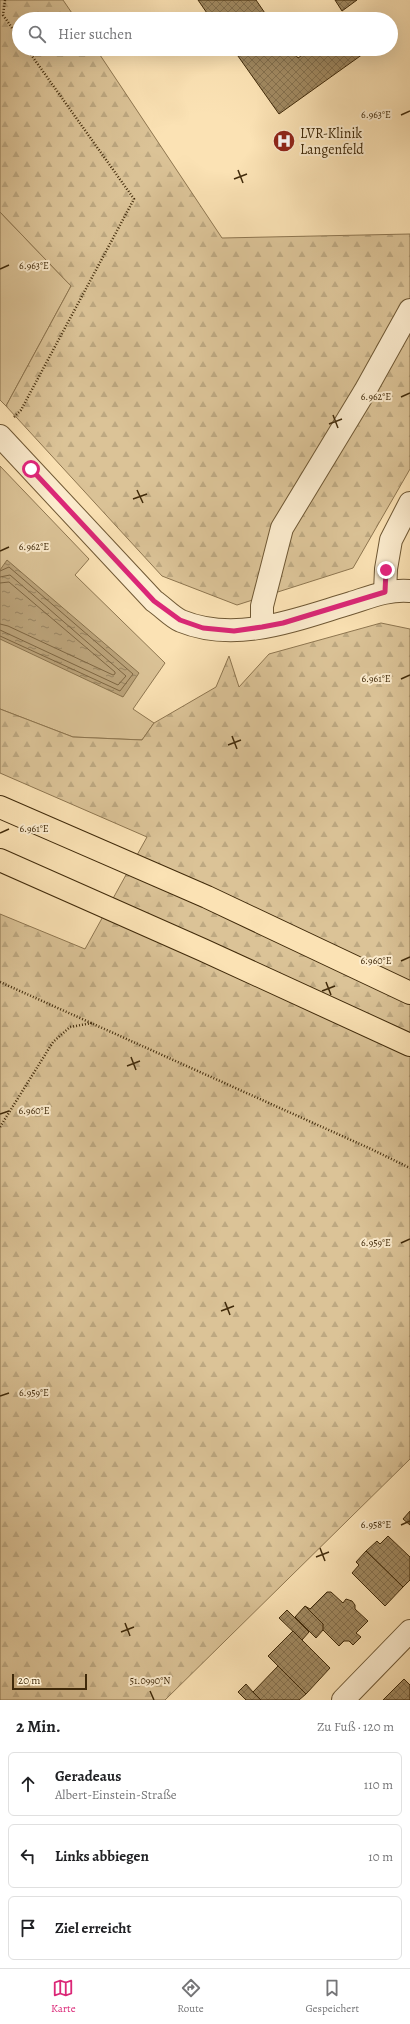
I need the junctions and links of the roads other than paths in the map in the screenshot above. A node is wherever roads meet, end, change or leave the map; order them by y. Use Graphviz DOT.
graph roads {
  1 [pos="410,310"];
  2 [pos="5,428"];
  3 [pos="410,503"];
  4 [pos="410,591"];
  5 [pos="385,592"];
  6 [pos="262,627"];
  7 [pos="0,807"];
  8 [pos="0,860"];
  9 [pos="410,993"];
  10 [pos="410,1045"];
  11 [pos="410,1631"];
  12 [pos="343,1700"];
  1 -- 6 [label="street"];
  2 -- 6 [label="street"];
  3 -- 5 [label="street"];
  4 -- 5 [label="street"];
  5 -- 6 [label="street"];
  7 -- 9 [label="highway"];
  8 -- 10 [label="highway"];
  11 -- 12 [label="street"];
}
